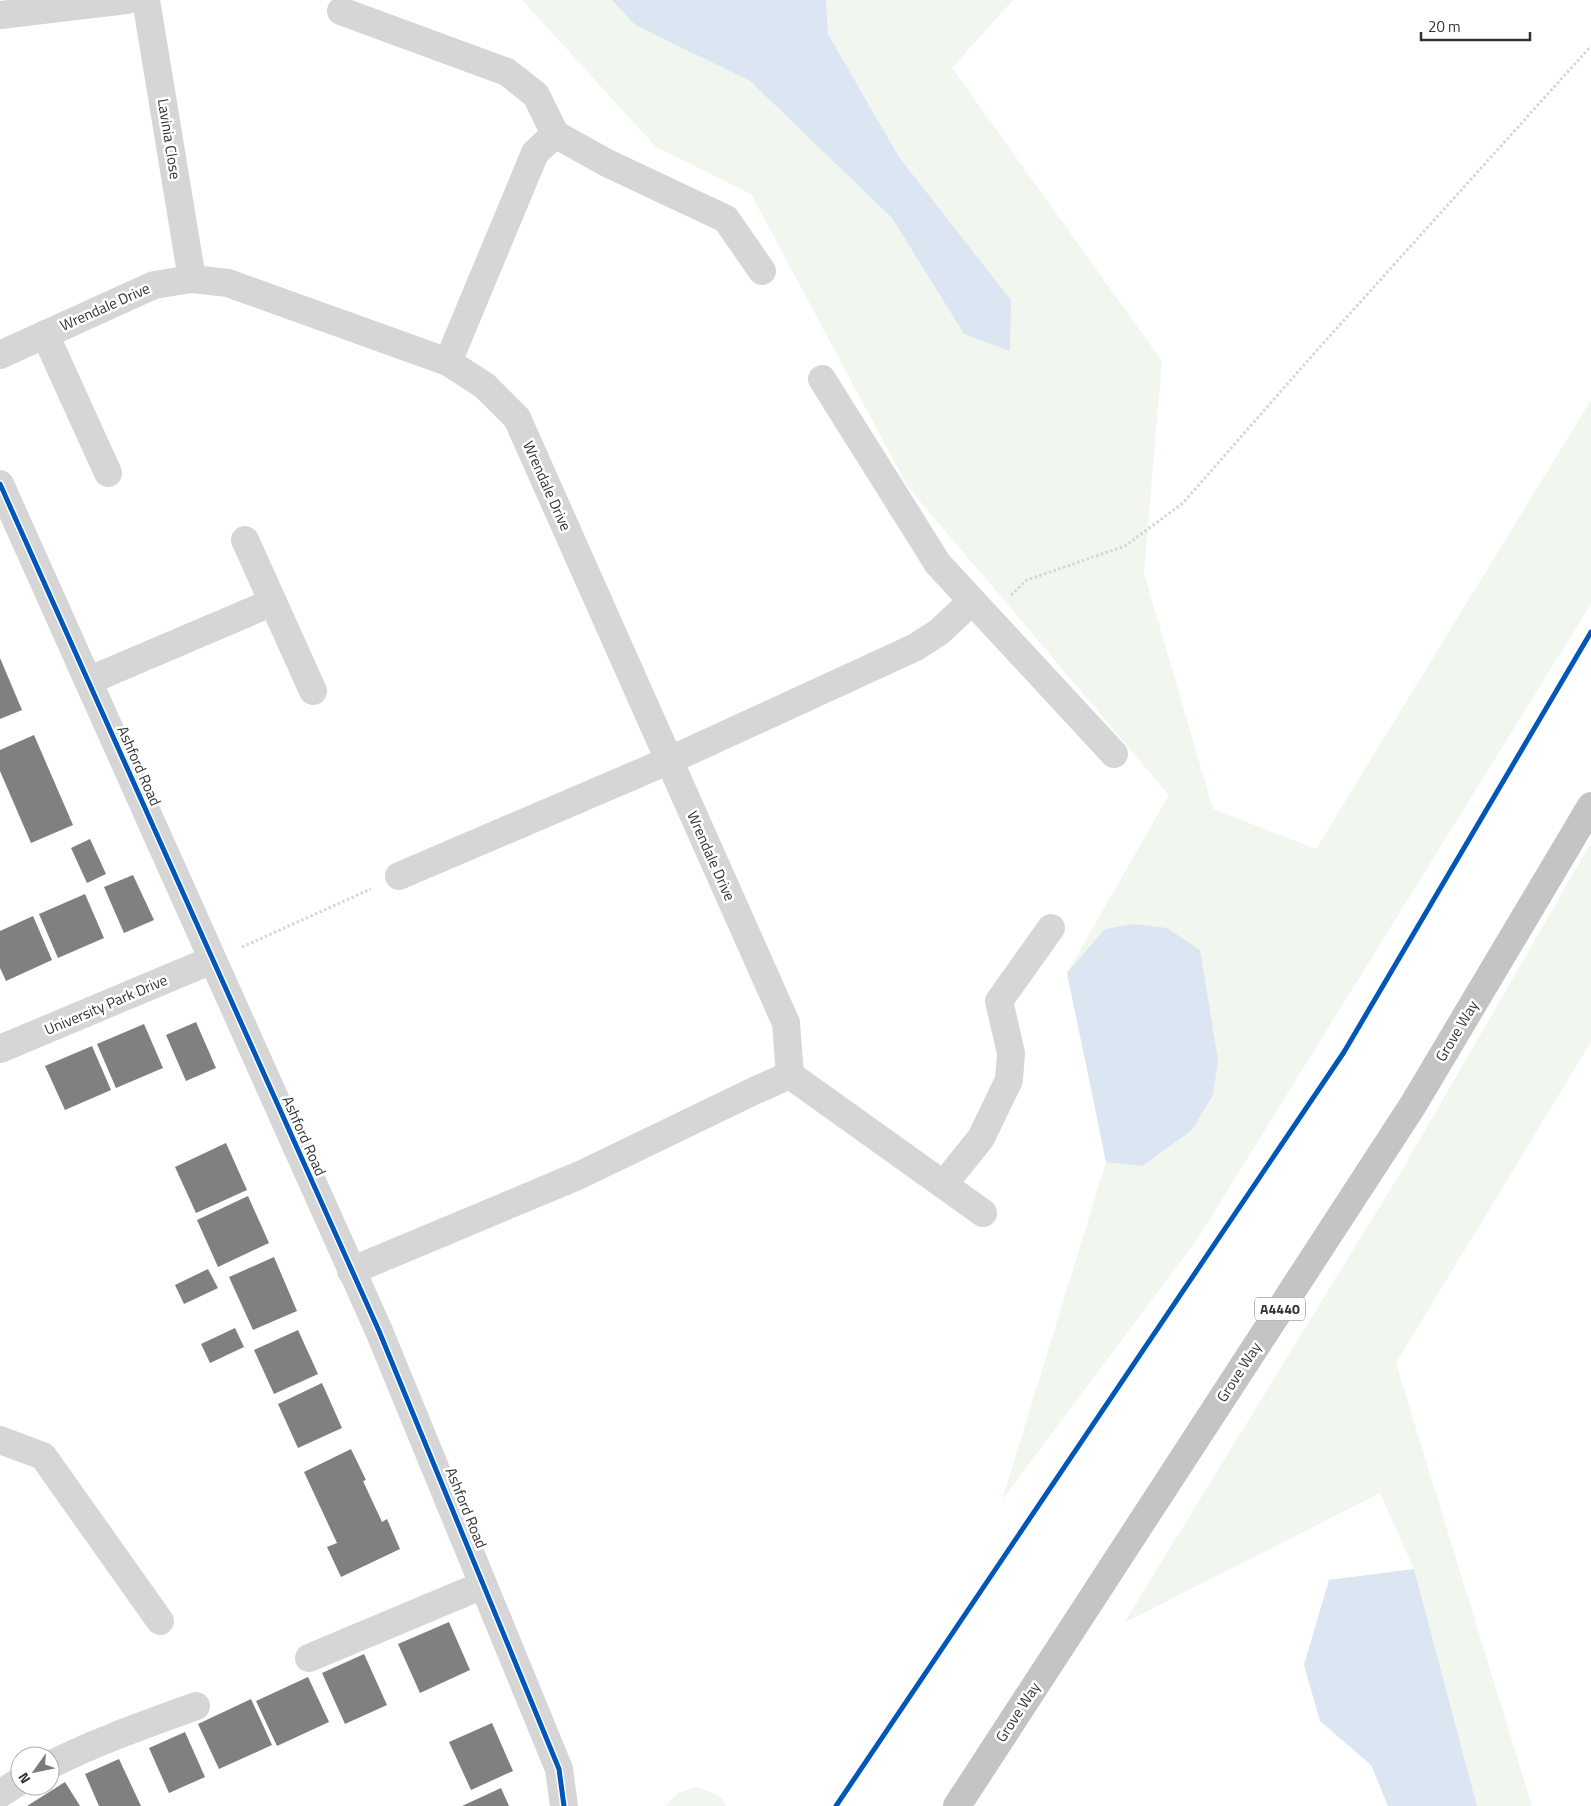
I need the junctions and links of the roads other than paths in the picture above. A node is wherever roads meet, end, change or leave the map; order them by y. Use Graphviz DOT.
graph roads {
  1 [pos="127,0"];
  2 [pos="146,0"];
  3 [pos="341,11"];
  4 [pos="0,16"];
  5 [pos="555,134"];
  6 [pos="762,271"];
  7 [pos="192,279"];
  8 [pos="46,334"];
  9 [pos="0,355"];
  10 [pos="448,362"];
  11 [pos="822,380"];
  12 [pos="108,473"];
  13 [pos="0,484"];
  14 [pos="245,540"];
  15 [pos="272,602"];
  16 [pos="978,609"];
  17 [pos="88,682"];
  18 [pos="314,691"];
  19 [pos="1114,754"];
  20 [pos="668,761"];
  21 [pos="1591,806"];
  22 [pos="399,876"];
  23 [pos="1051,928"];
  24 [pos="212,960"];
  25 [pos="0,1050"];
  26 [pos="790,1075"];
  27 [pos="944,1184"];
  28 [pos="983,1213"];
  29 [pos="351,1271"];
  30 [pos="0,1440"];
  31 [pos="482,1585"];
  32 [pos="160,1621"];
  33 [pos="309,1658"];
  34 [pos="196,1706"];
  35 [pos="60,1760"];
  36 [pos="564,1806"];
  37 [pos="957,1806"];
  1 -- 4 [label="street"];
  2 -- 7 [label="street, Lavinia Close"];
  3 -- 5 [label="street"];
  5 -- 6 [label="street"];
  5 -- 10 [label="street"];
  7 -- 8 [label="street, Wrendale Drive"];
  7 -- 10 [label="street, Wrendale Drive"];
  8 -- 9 [label="street, Wrendale Drive"];
  8 -- 12 [label="street"];
  10 -- 20 [label="street, Wrendale Drive"];
  11 -- 16 [label="street"];
  13 -- 17 [label="street, Ashford Road"];
  14 -- 15 [label="street"];
  15 -- 17 [label="street"];
  15 -- 18 [label="street"];
  16 -- 19 [label="street"];
  16 -- 20 [label="street"];
  17 -- 24 [label="street, Ashford Road"];
  20 -- 22 [label="street"];
  20 -- 26 [label="street, Wrendale Drive"];
  21 -- 37 [label="highway, Grove Way / A4440"];
  23 -- 27 [label="street"];
  24 -- 25 [label="street, University Park Drive"];
  24 -- 29 [label="street, Ashford Road"];
  26 -- 27 [label="street"];
  26 -- 29 [label="street"];
  27 -- 28 [label="street"];
  29 -- 31 [label="street, Ashford Road"];
  30 -- 32 [label="street"];
  31 -- 33 [label="street"];
  31 -- 36 [label="street, Ashford Road"];
  34 -- 35 [label="street"];
}
